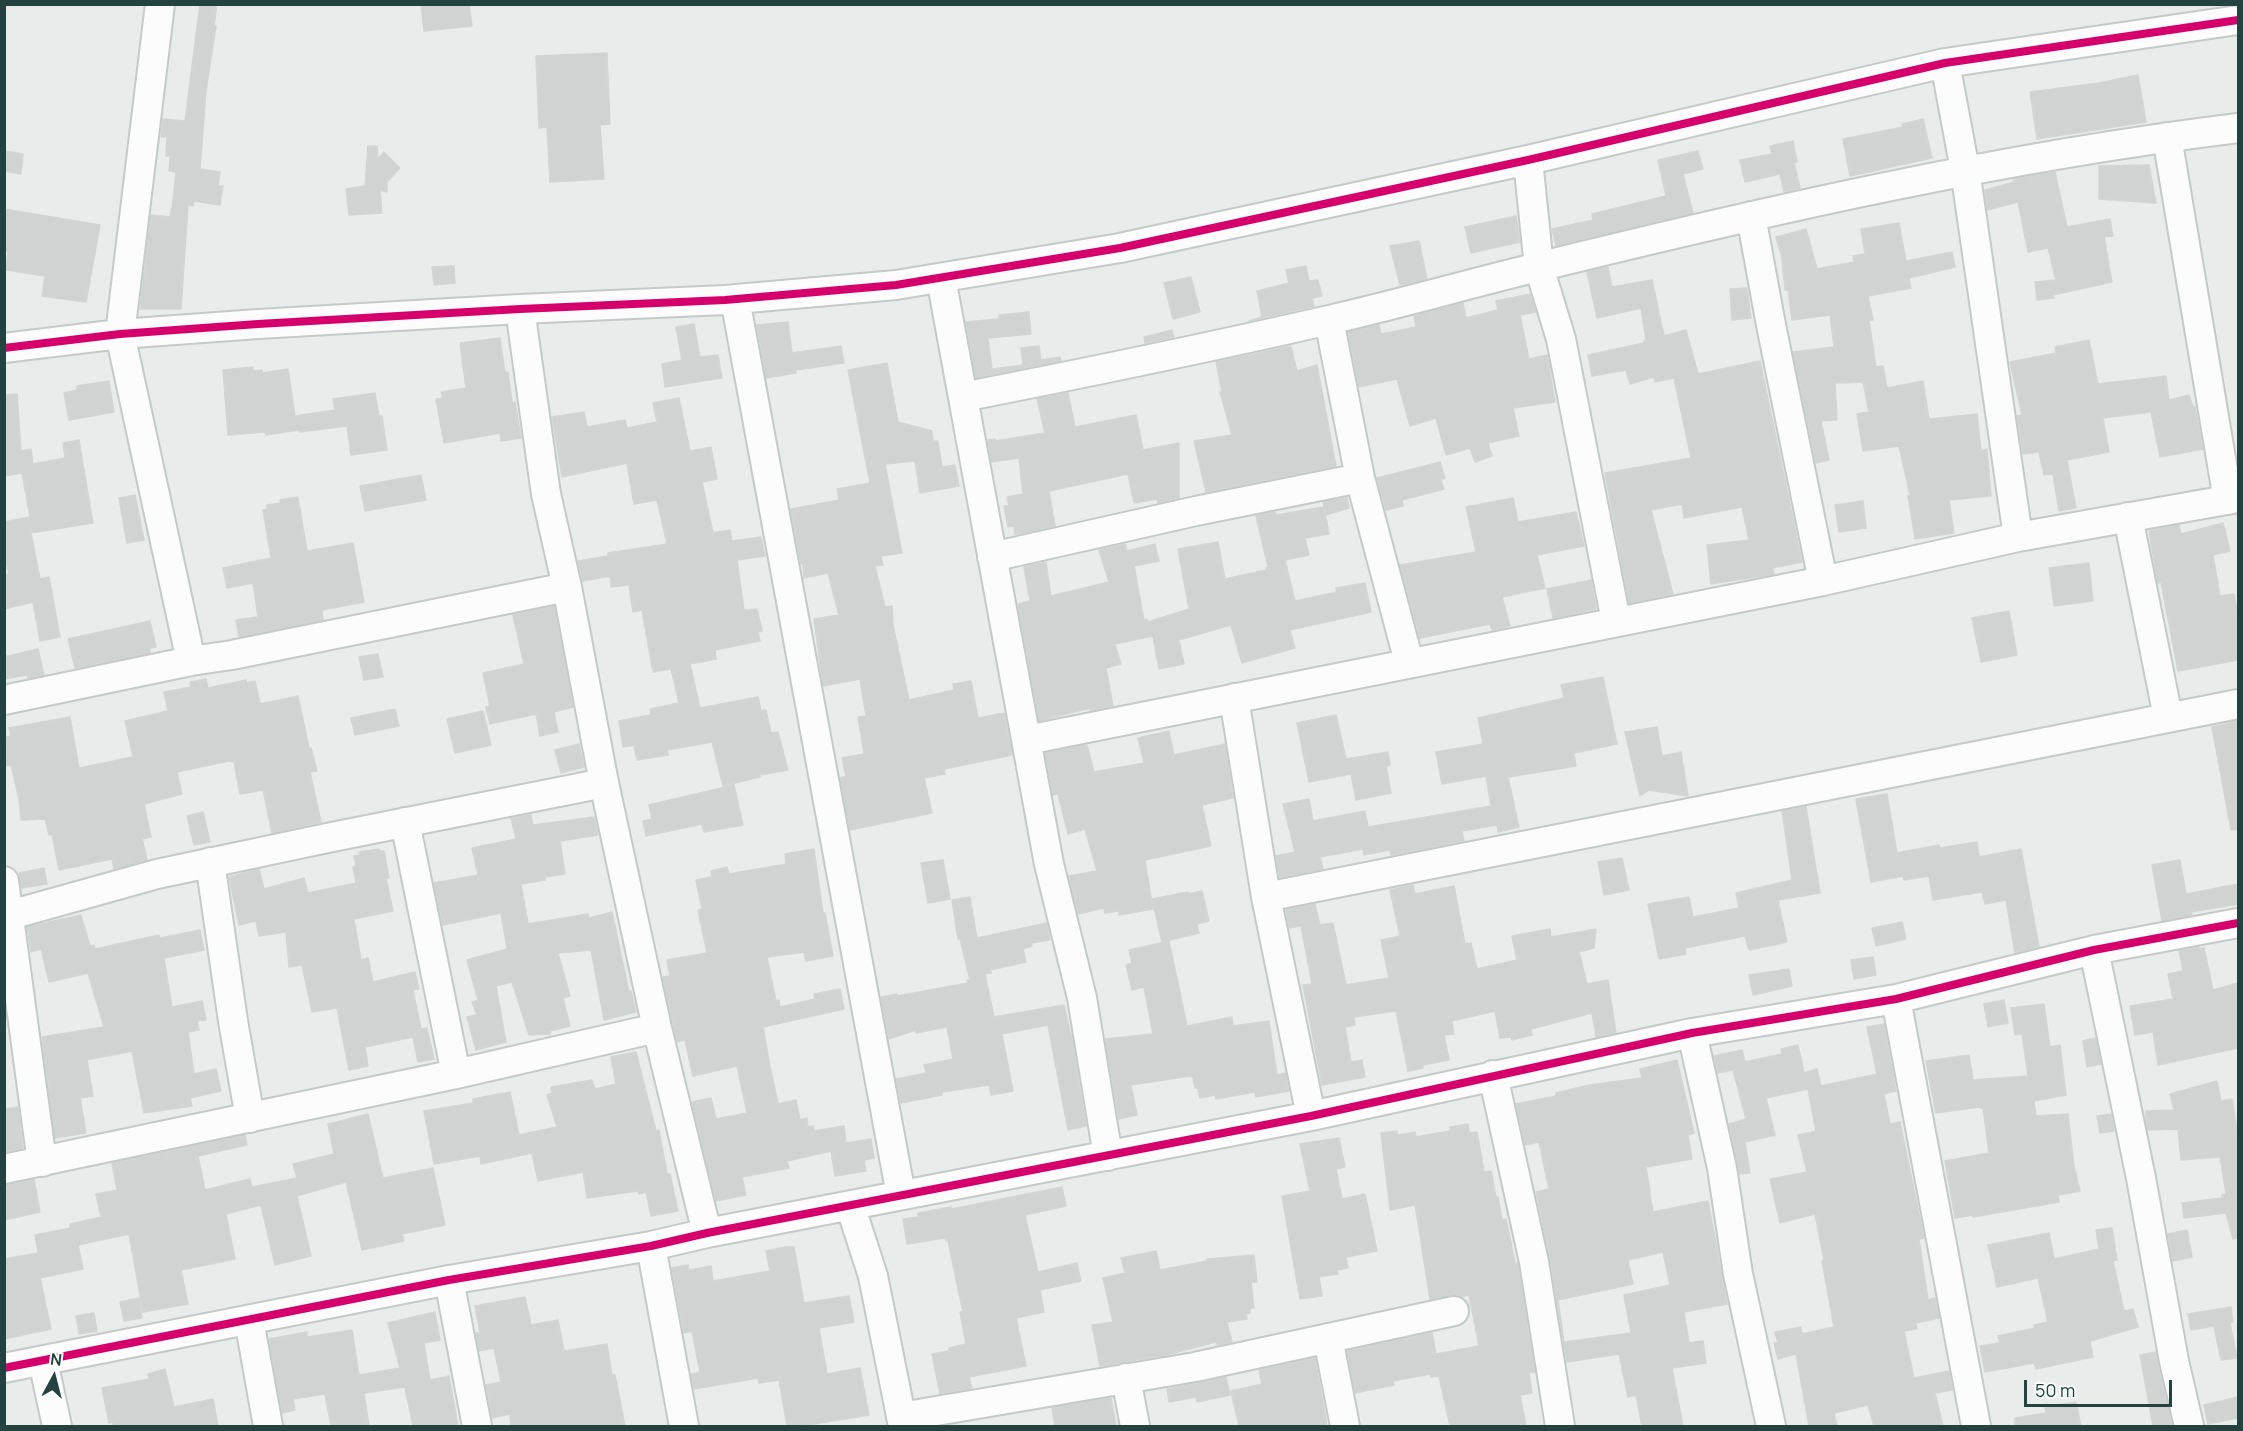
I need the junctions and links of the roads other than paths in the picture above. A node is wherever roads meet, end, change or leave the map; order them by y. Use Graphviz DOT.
graph roads {
  1 [pos="160,4"];
  2 [pos="2238,20"];
  3 [pos="1945,63"];
  4 [pos="2238,128"];
  5 [pos="2167,137"];
  6 [pos="1528,160"];
  7 [pos="1965,170"];
  8 [pos="1751,216"];
  9 [pos="1539,267"];
  10 [pos="941,278"];
  11 [pos="735,299"];
  12 [pos="520,309"];
  13 [pos="1329,320"];
  14 [pos="120,334"];
  15 [pos="4,348"];
  16 [pos="963,397"];
  17 [pos="1360,478"];
  18 [pos="2233,499"];
  19 [pos="2128,517"];
  20 [pos="2018,537"];
  21 [pos="992,557"];
  22 [pos="1823,581"];
  23 [pos="567,587"];
  24 [pos="1616,621"];
  25 [pos="191,661"];
  26 [pos="1409,662"];
  27 [pos="1234,698"];
  28 [pos="4,700"];
  29 [pos="2238,704"];
  30 [pos="2168,717"];
  31 [pos="1027,740"];
  32 [pos="604,783"];
  33 [pos="405,822"];
  34 [pos="210,862"];
  35 [pos="4,881"];
  36 [pos="1266,897"];
  37 [pos="10,915"];
  38 [pos="2238,923"];
  39 [pos="2094,950"];
  40 [pos="1896,999"];
  41 [pos="657,1028"];
  42 [pos="1692,1033"];
  43 [pos="456,1074"];
  44 [pos="1492,1076"];
  45 [pos="1311,1116"];
  46 [pos="250,1118"];
  47 [pos="1108,1156"];
  48 [pos="42,1162"];
  49 [pos="4,1169"];
  50 [pos="901,1195"];
  51 [pos="850,1205"];
  52 [pos="707,1233"];
  53 [pos="651,1246"];
  54 [pos="449,1280"];
  55 [pos="1454,1311"];
  56 [pos="249,1320"];
  57 [pos="1328,1338"];
  58 [pos="43,1362"];
  59 [pos="4,1368"];
  60 [pos="1126,1378"];
  61 [pos="902,1422"];
  62 [pos="57,1426"];
  63 [pos="268,1426"];
  64 [pos="477,1426"];
  65 [pos="684,1426"];
  66 [pos="1135,1426"];
  67 [pos="1345,1426"];
  68 [pos="1560,1426"];
  69 [pos="1771,1426"];
  70 [pos="1976,1426"];
  71 [pos="2189,1426"];
  1 -- 14 [label="street"];
  2 -- 3 [label="street"];
  3 -- 6 [label="street"];
  3 -- 7 [label="street"];
  4 -- 5 [label="street"];
  5 -- 7 [label="street"];
  5 -- 18 [label="street"];
  6 -- 9 [label="street"];
  6 -- 10 [label="street"];
  7 -- 8 [label="street"];
  7 -- 20 [label="street"];
  8 -- 9 [label="street"];
  8 -- 22 [label="street"];
  9 -- 13 [label="street"];
  9 -- 24 [label="street"];
  10 -- 11 [label="street"];
  10 -- 16 [label="street"];
  11 -- 12 [label="street"];
  11 -- 50 [label="street"];
  12 -- 14 [label="street"];
  12 -- 23 [label="street"];
  13 -- 16 [label="street"];
  13 -- 17 [label="street"];
  14 -- 15 [label="street"];
  14 -- 25 [label="street"];
  16 -- 21 [label="street"];
  17 -- 21 [label="street"];
  17 -- 26 [label="street"];
  18 -- 19 [label="street"];
  19 -- 20 [label="street"];
  19 -- 30 [label="street"];
  20 -- 22 [label="street"];
  21 -- 31 [label="street"];
  22 -- 24 [label="street"];
  23 -- 25 [label="street"];
  23 -- 32 [label="street"];
  24 -- 26 [label="street"];
  25 -- 28 [label="street"];
  26 -- 27 [label="street"];
  27 -- 31 [label="street"];
  27 -- 36 [label="street"];
  29 -- 30 [label="street"];
  30 -- 36 [label="street"];
  31 -- 47 [label="street"];
  32 -- 33 [label="street"];
  32 -- 41 [label="street"];
  33 -- 34 [label="street"];
  33 -- 43 [label="street"];
  34 -- 37 [label="street"];
  34 -- 46 [label="street"];
  35 -- 37 [label="street"];
  36 -- 45 [label="street"];
  37 -- 48 [label="street"];
  38 -- 39 [label="street"];
  39 -- 40 [label="street"];
  39 -- 71 [label="street"];
  40 -- 42 [label="street"];
  40 -- 70 [label="street"];
  41 -- 43 [label="street"];
  41 -- 52 [label="street"];
  42 -- 44 [label="street"];
  42 -- 69 [label="street"];
  43 -- 46 [label="street"];
  44 -- 45 [label="street"];
  44 -- 68 [label="street"];
  45 -- 47 [label="street"];
  46 -- 48 [label="street"];
  47 -- 50 [label="street"];
  48 -- 49 [label="street"];
  50 -- 51 [label="street"];
  51 -- 52 [label="street"];
  51 -- 61 [label="street"];
  52 -- 53 [label="street"];
  53 -- 54 [label="street"];
  53 -- 65 [label="street"];
  54 -- 56 [label="street"];
  54 -- 64 [label="street"];
  55 -- 57 [label="street"];
  56 -- 58 [label="street"];
  56 -- 63 [label="street"];
  57 -- 60 [label="street"];
  57 -- 67 [label="street"];
  58 -- 59 [label="street"];
  58 -- 62 [label="street"];
  60 -- 61 [label="street"];
  60 -- 66 [label="street"];
}
